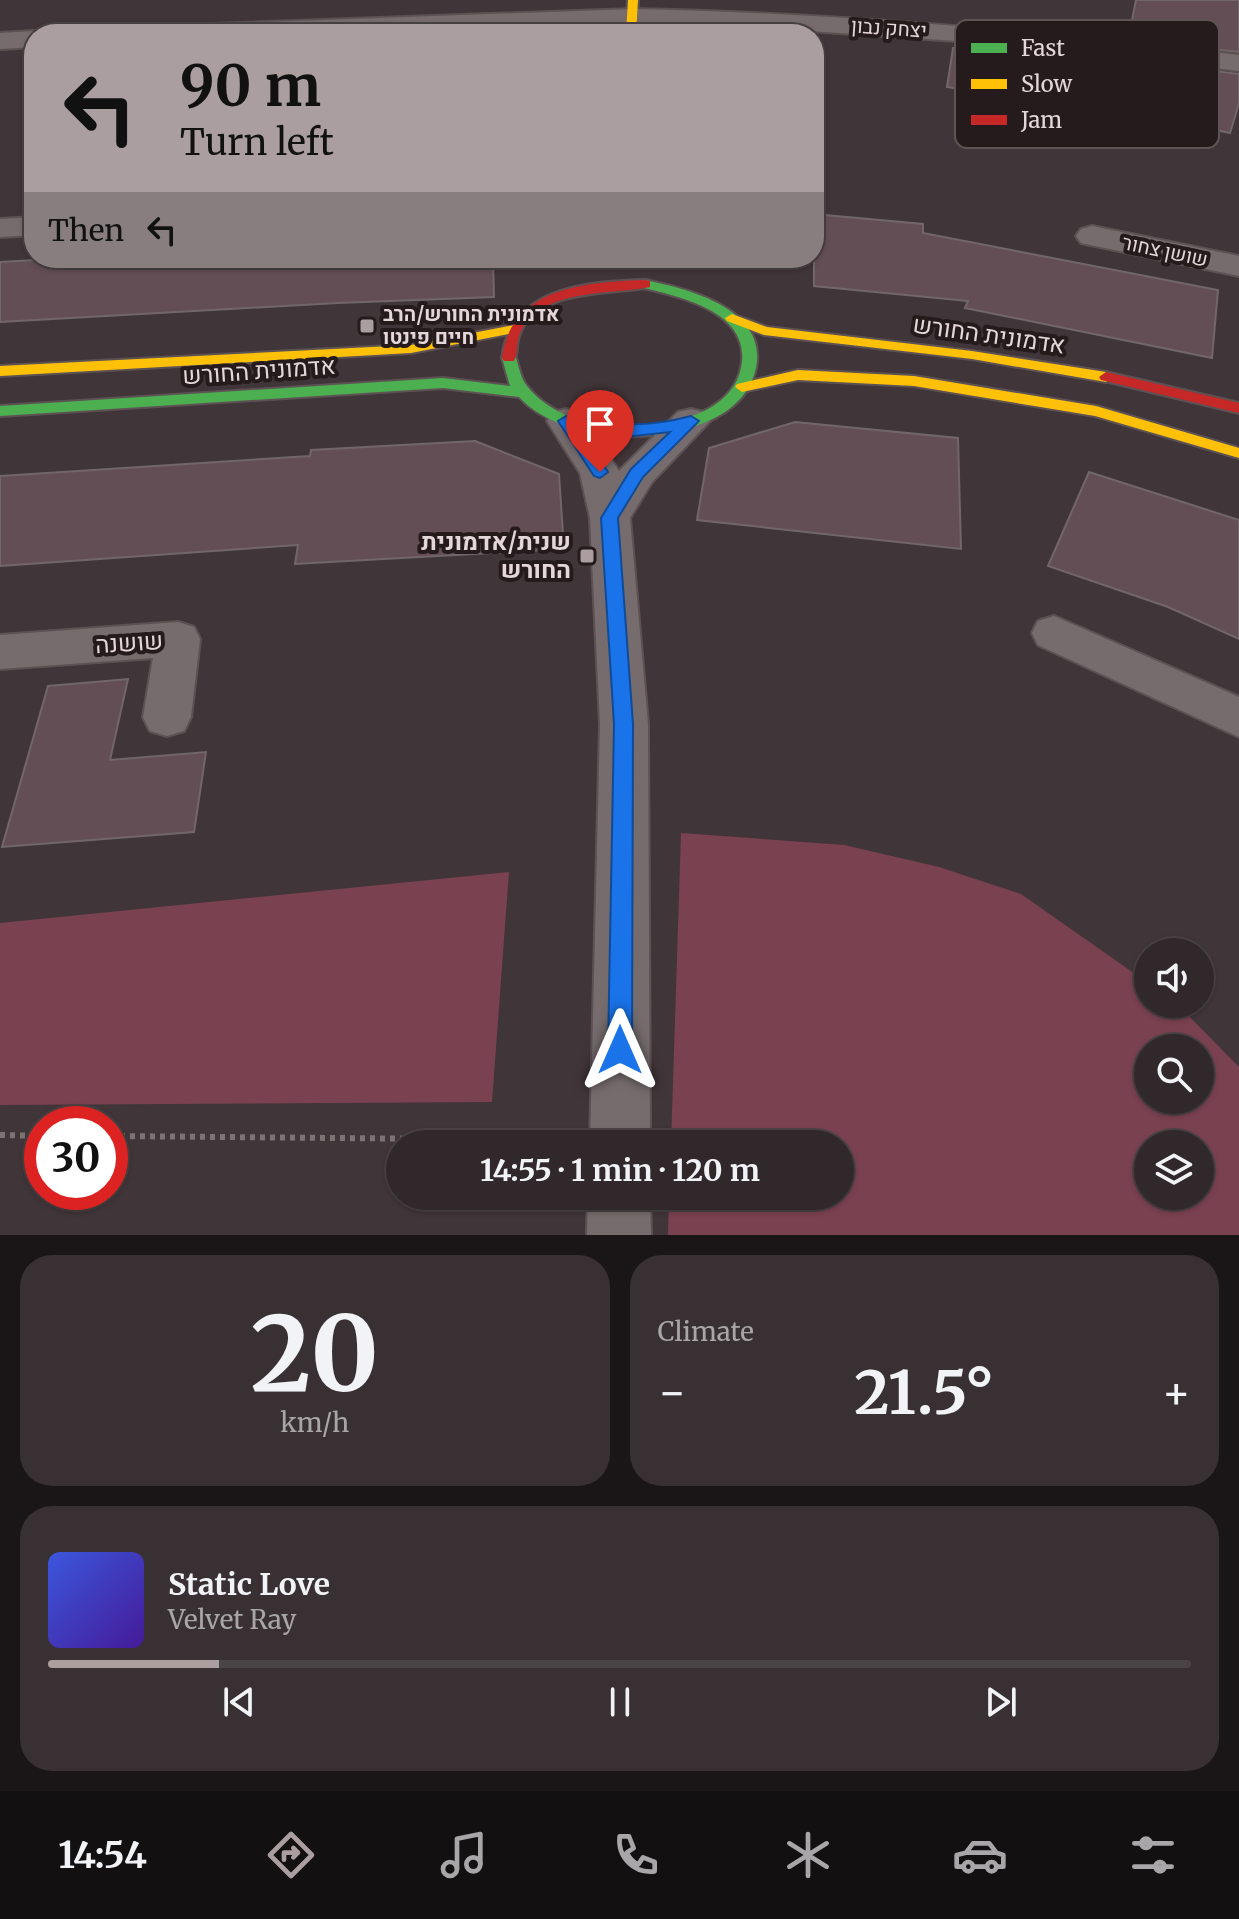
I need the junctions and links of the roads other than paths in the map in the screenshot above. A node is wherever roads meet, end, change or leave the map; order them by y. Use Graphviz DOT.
graph roads {
  1 [pos="632,17"];
  2 [pos="435,24"];
  3 [pos="791,24"];
  4 [pos="824,25"];
  5 [pos="955,31"];
  6 [pos="24,40"];
  7 [pos="0,41"];
  8 [pos="1219,60"];
  9 [pos="1239,63"];
  10 [pos="24,227"];
  11 [pos="0,228"];
  12 [pos="1092,236"];
  13 [pos="1239,266"];
  14 [pos="593,268"];
  15 [pos="646,268"];
  16 [pos="665,287"];
  17 [pos="584,288"];
  18 [pos="732,318"];
  19 [pos="514,329"];
  20 [pos="0,371"];
  21 [pos="742,387"];
  22 [pos="520,392"];
  23 [pos="1239,408"];
  24 [pos="0,411"];
  25 [pos="566,421"];
  26 [pos="691,421"];
  27 [pos="1239,453"];
  28 [pos="610,518"];
  29 [pos="1054,633"];
  30 [pos="0,652"];
  31 [pos="167,717"];
  32 [pos="1239,718"];
  33 [pos="620,1130"];
  34 [pos="619,1210"];
  35 [pos="619,1235"];
  1 -- 2 [label="street, יצחק נבון"];
  1 -- 3 [label="street, יצחק נבון"];
  4 -- 5 [label="street, יצחק נבון"];
  6 -- 7 [label="street"];
  8 -- 9 [label="street, יצחק נבון"];
  10 -- 11 [label="street"];
  12 -- 13 [label="street, שושן צחור"];
  14 -- 17 [label="street"];
  15 -- 16 [label="street"];
  16 -- 17 [label="street"];
  16 -- 18 [label="street"];
  17 -- 19 [label="street"];
  18 -- 21 [label="street"];
  18 -- 23 [label="street, אדמונית החורש"];
  19 -- 20 [label="street, אדמונית החורש"];
  19 -- 22 [label="street"];
  21 -- 26 [label="street"];
  21 -- 27 [label="street"];
  22 -- 24 [label="street, אדמונית החורש"];
  22 -- 25 [label="street"];
  25 -- 26 [label="street"];
  25 -- 28 [label="street"];
  26 -- 28 [label="street"];
  28 -- 33 [label="street"];
  29 -- 32 [label="street"];
  30 -- 31 [label="street, שושנה"];
  34 -- 35 [label="street"];
}
